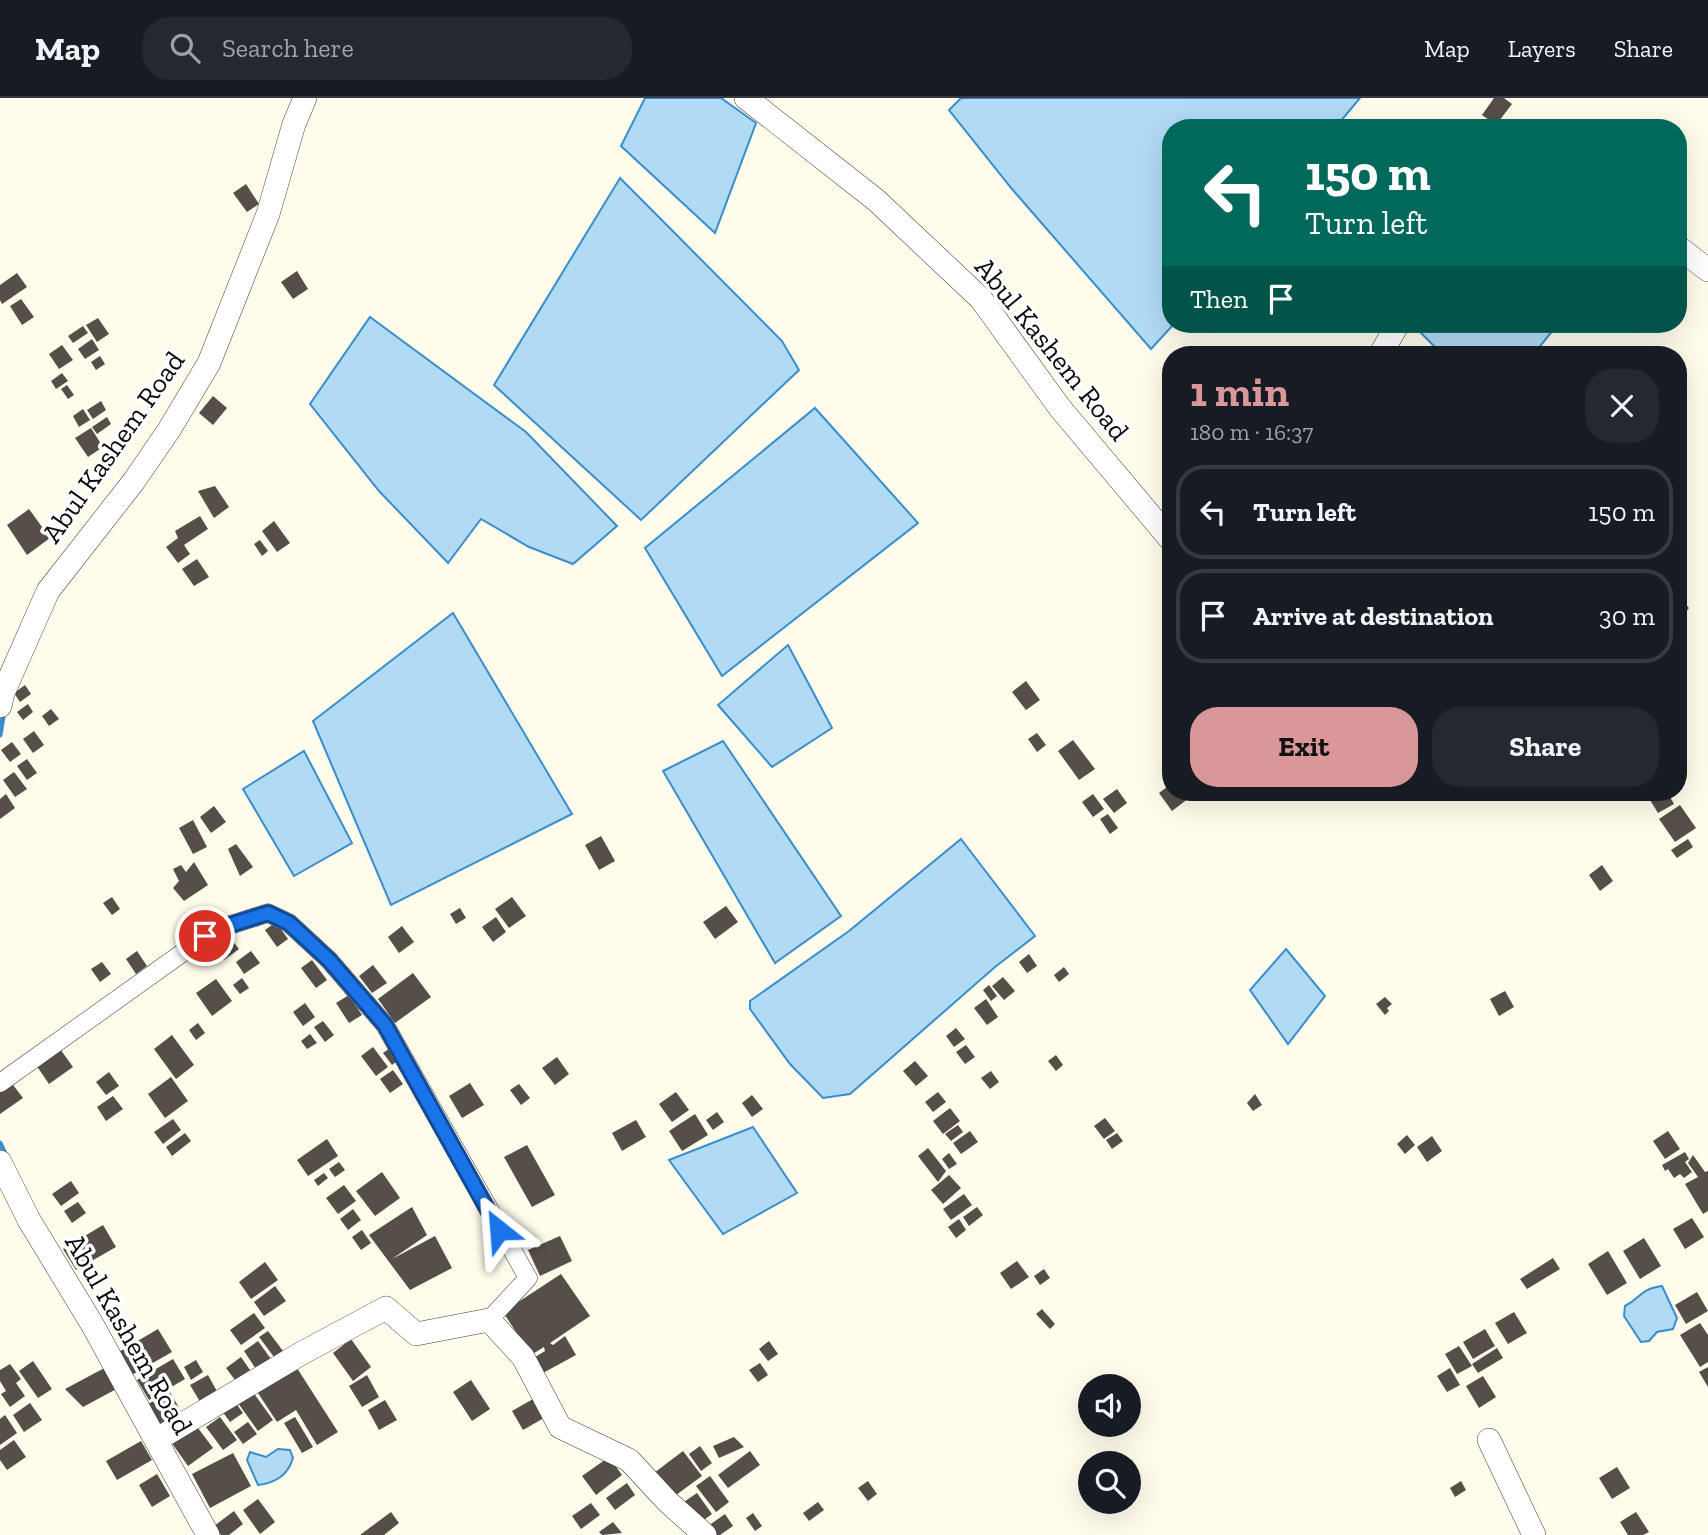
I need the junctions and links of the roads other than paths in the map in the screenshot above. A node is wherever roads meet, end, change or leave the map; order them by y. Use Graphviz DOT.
graph roads {
  1 [pos="305,98"];
  2 [pos="746,98"];
  3 [pos="1687,254"];
  4 [pos="1708,270"];
  5 [pos="1162,529"];
  6 [pos="0,706"];
  7 [pos="0,1083"];
  8 [pos="0,1162"];
  9 [pos="489,1320"];
  10 [pos="156,1440"];
  11 [pos="1489,1440"];
  12 [pos="208,1535"];
  13 [pos="705,1535"];
  14 [pos="1534,1535"];
  1 -- 6 [label="street, Abul Kashem Road"];
  2 -- 5 [label="street, Abul Kashem Road"];
  3 -- 4 [label="street"];
  7 -- 9 [label="street"];
  8 -- 10 [label="street, Abul Kashem Road"];
  9 -- 10 [label="street"];
  9 -- 13 [label="street"];
  10 -- 12 [label="street, Abul Kashem Road"];
  11 -- 14 [label="street"];
}
